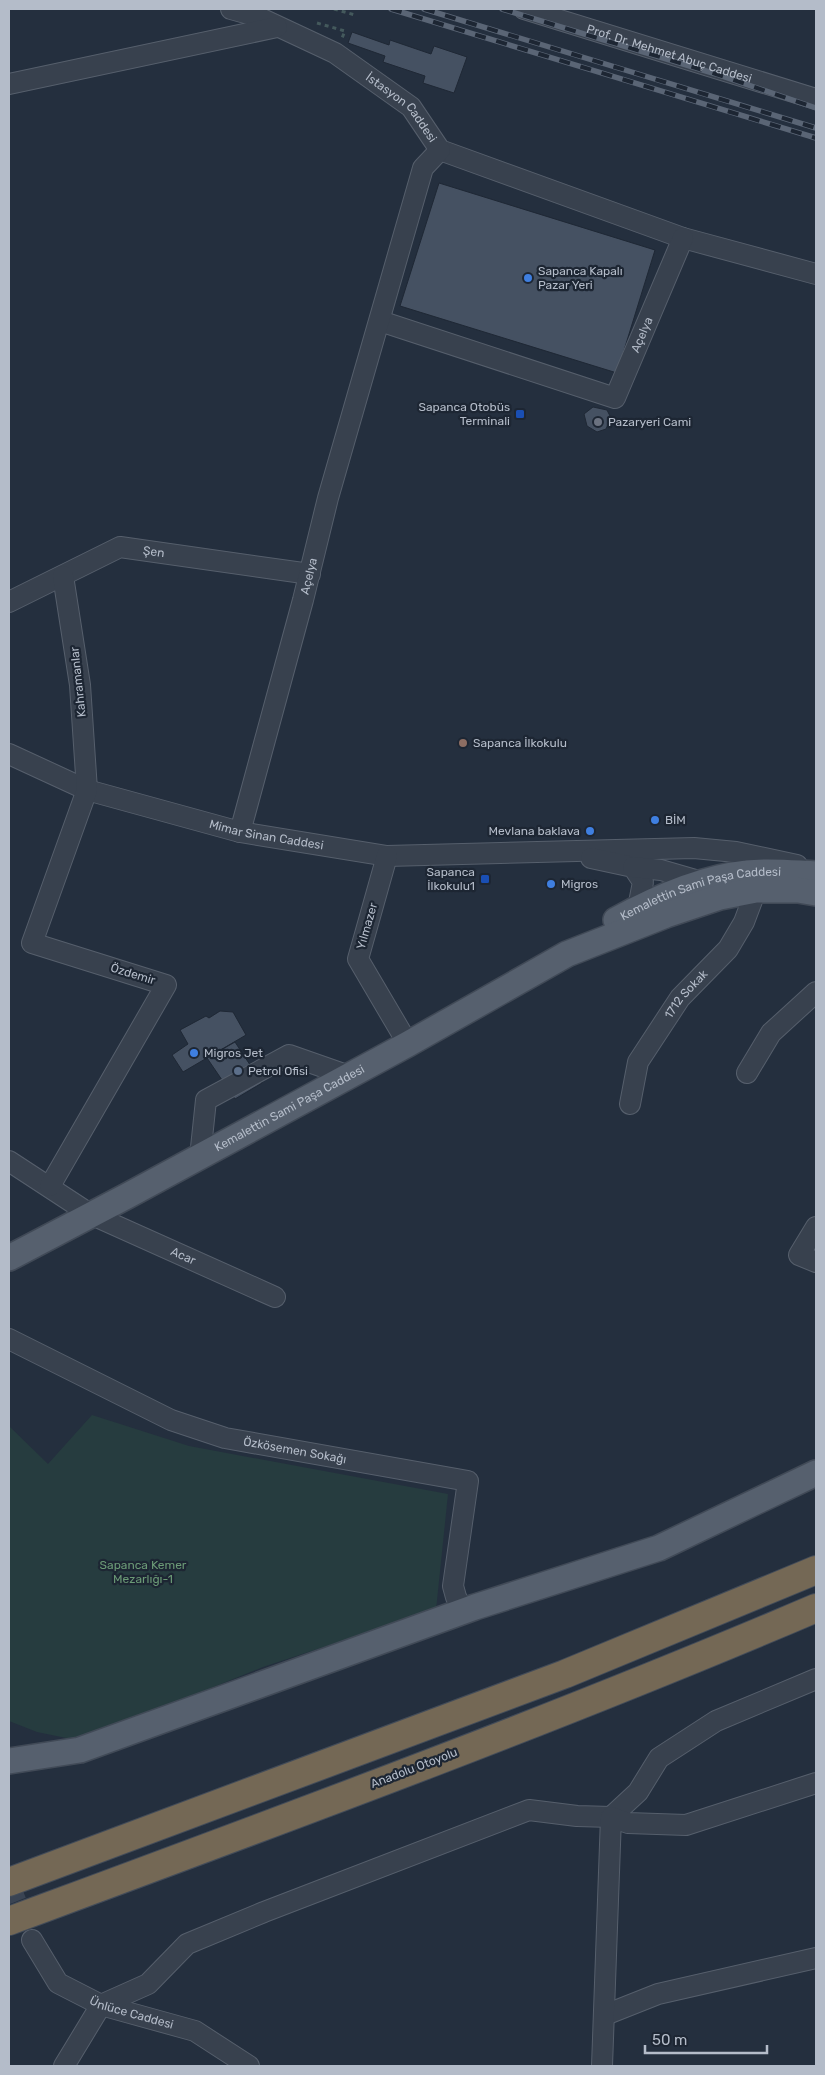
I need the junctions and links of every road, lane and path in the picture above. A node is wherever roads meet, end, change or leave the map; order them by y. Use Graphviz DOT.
graph roads {
  1 [pos="231,9"];
  2 [pos="334,9"];
  3 [pos="524,9"];
  4 [pos="355,15"];
  5 [pos="309,20"];
  6 [pos="277,27"];
  7 [pos="345,31"];
  8 [pos="9,84"];
  9 [pos="816,99"];
  10 [pos="440,150"];
  11 [pos="683,238"];
  12 [pos="816,274"];
  13 [pos="380,321"];
  14 [pos="310,574"];
  15 [pos="63,576"];
  16 [pos="9,602"];
  17 [pos="9,754"];
  18 [pos="86,790"];
  19 [pos="240,832"];
  20 [pos="682,848"];
  21 [pos="537,853"];
  22 [pos="387,856"];
  23 [pos="633,867"];
  24 [pos="816,874"];
  25 [pos="704,882"];
  26 [pos="745,892"];
  27 [pos="816,893"];
  28 [pos="693,906"];
  29 [pos="638,908"];
  30 [pos="567,954"];
  31 [pos="816,992"];
  32 [pos="408,1044"];
  33 [pos="746,1073"];
  34 [pos="349,1076"];
  35 [pos="630,1104"];
  36 [pos="200,1156"];
  37 [pos="9,1161"];
  38 [pos="50,1186"];
  39 [pos="90,1214"];
  40 [pos="816,1226"];
  41 [pos="9,1258"];
  42 [pos="816,1262"];
  43 [pos="274,1297"];
  44 [pos="9,1338"];
  45 [pos="816,1474"];
  46 [pos="816,1570"];
  47 [pos="816,1608"];
  48 [pos="463,1611"];
  49 [pos="816,1679"];
  50 [pos="9,1761"];
  51 [pos="816,1783"];
  52 [pos="611,1816"];
  53 [pos="9,1882"];
  54 [pos="9,1921"];
  55 [pos="32,1940"];
  56 [pos="816,1958"];
  57 [pos="101,2005"];
  58 [pos="605,2016"];
  59 [pos="64,2066"];
  60 [pos="249,2066"];
  61 [pos="602,2066"];
  1 -- 6 [label="street, İstasyon Caddesi"];
  2 -- 4 [label="path"];
  3 -- 9 [label="street, Prof. Dr. Mehmet Abuç Caddesi"];
  5 -- 7 [label="path"];
  6 -- 8 [label="street"];
  6 -- 10 [label="street, İstasyon Caddesi"];
  10 -- 11 [label="street, İstasyon Caddesi"];
  10 -- 13 [label="street, Açelya"];
  11 -- 12 [label="street, İstasyon Caddesi"];
  11 -- 13 [label="street, Açelya"];
  13 -- 14 [label="street, Açelya"];
  14 -- 15 [label="street, Şen"];
  14 -- 19 [label="street, Açelya"];
  15 -- 16 [label="street, Şen"];
  15 -- 18 [label="street, Kahramanlar"];
  17 -- 18 [label="street, Mimar Sinan Caddesi"];
  18 -- 19 [label="street, Mimar Sinan Caddesi"];
  18 -- 38 [label="street, Özdemir"];
  19 -- 22 [label="street, Mimar Sinan Caddesi"];
  20 -- 21 [label="street"];
  20 -- 24 [label="street"];
  20 -- 25 [label="street"];
  21 -- 22 [label="street, Mimar Sinan Caddesi"];
  21 -- 23 [label="street"];
  22 -- 32 [label="street, Yılmazer"];
  23 -- 25 [label="street"];
  23 -- 29 [label="street"];
  24 -- 25 [label="main road, Kemalettin Sami Paşa Caddesi"];
  25 -- 26 [label="street"];
  25 -- 28 [label="street"];
  25 -- 29 [label="main road, Kemalettin Sami Paşa Caddesi"];
  26 -- 27 [label="main road, Kemalettin Sami Paşa Caddesi"];
  26 -- 28 [label="main road, Kemalettin Sami Paşa Caddesi"];
  26 -- 35 [label="street, 1712 Sokak"];
  28 -- 30 [label="main road, Kemalettin Sami Paşa Caddesi"];
  29 -- 30 [label="main road, Kemalettin Sami Paşa Caddesi"];
  30 -- 32 [label="main road, Kemalettin Sami Paşa Caddesi"];
  31 -- 33 [label="street"];
  32 -- 34 [label="main road, Kemalettin Sami Paşa Caddesi"];
  34 -- 36 [label="main road, Kemalettin Sami Paşa Caddesi"];
  34 -- 36 [label="street"];
  36 -- 39 [label="main road, Kemalettin Sami Paşa Caddesi"];
  37 -- 38 [label="street, Acar"];
  38 -- 39 [label="street, Acar"];
  39 -- 41 [label="main road, Kemalettin Sami Paşa Caddesi"];
  39 -- 43 [label="street, Acar"];
  40 -- 42 [label="street"];
  44 -- 48 [label="street, Özkösemen Sokağı"];
  45 -- 48 [label="main road"];
  46 -- 53 [label="highway"];
  47 -- 54 [label="highway, Anadolu Otoyolu"];
  48 -- 50 [label="main road"];
  49 -- 52 [label="street"];
  51 -- 52 [label="street"];
  52 -- 57 [label="street"];
  52 -- 58 [label="street"];
  55 -- 57 [label="street, Ünlüce Caddesi"];
  56 -- 58 [label="street"];
  57 -- 59 [label="street"];
  57 -- 60 [label="street, Ünlüce Caddesi"];
  58 -- 61 [label="street"];
}
